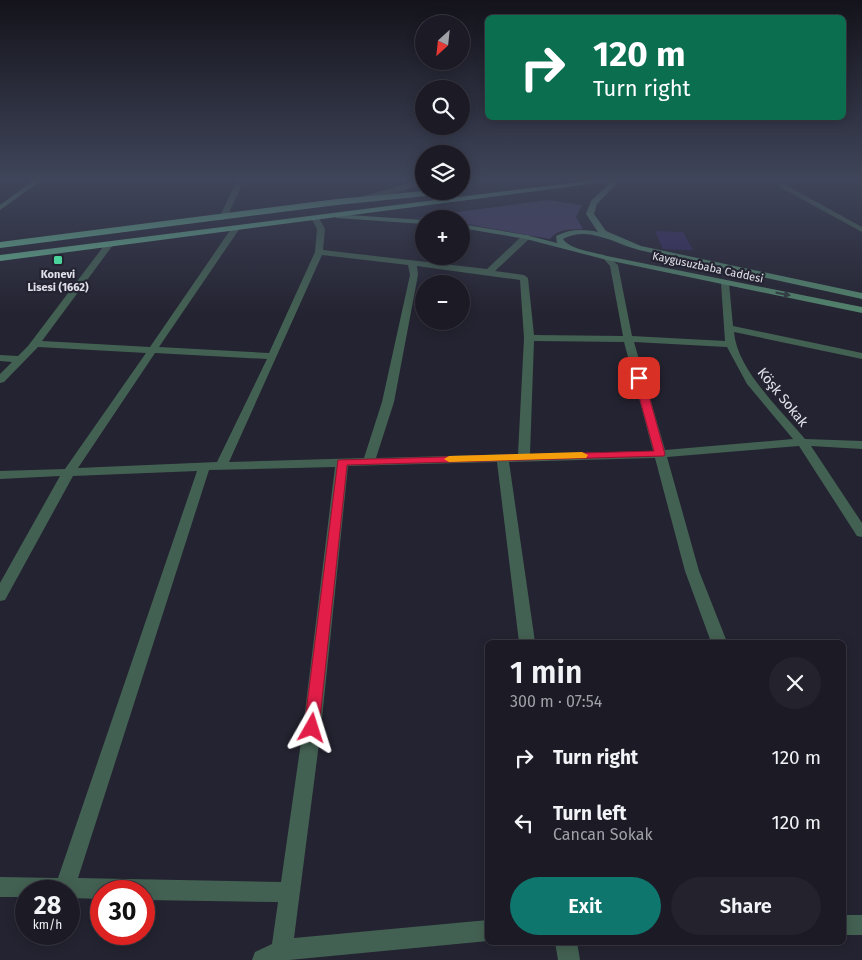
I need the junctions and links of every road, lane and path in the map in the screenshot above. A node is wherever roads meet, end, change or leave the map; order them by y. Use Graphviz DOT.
graph roads {
  1 [pos="163,225"];
  2 [pos="261,225"];
  3 [pos="319,225"];
  4 [pos="597,225"];
  5 [pos="236,228"];
  6 [pos="470,228"];
  7 [pos="526,237"];
  8 [pos="611,237"];
  9 [pos="0,244"];
  10 [pos="109,245"];
  11 [pos="574,250"];
  12 [pos="319,252"];
  13 [pos="0,258"];
  14 [pos="607,258"];
  15 [pos="412,263"];
  16 [pos="489,272"];
  17 [pos="725,283"];
  18 [pos="862,296"];
  19 [pos="862,310"];
  20 [pos="728,328"];
  21 [pos="529,338"];
  22 [pos="628,339"];
  23 [pos="35,344"];
  24 [pos="730,344"];
  25 [pos="152,349"];
  26 [pos="273,356"];
  27 [pos="862,356"];
  28 [pos="0,358"];
  29 [pos="20,359"];
  30 [pos="0,380"];
  31 [pos="802,442"];
  32 [pos="862,445"];
  33 [pos="660,454"];
  34 [pos="524,457"];
  35 [pos="502,458"];
  36 [pos="369,461"];
  37 [pos="342,462"];
  38 [pos="221,466"];
  39 [pos="204,467"];
  40 [pos="69,472"];
  41 [pos="0,475"];
  42 [pos="862,533"];
  43 [pos="0,596"];
  44 [pos="527,640"];
  45 [pos="718,640"];
  46 [pos="67,880"];
  47 [pos="0,887"];
  48 [pos="15,887"];
  49 [pos="80,888"];
  50 [pos="290,892"];
  51 [pos="846,925"];
  52 [pos="862,925"];
  53 [pos="485,930"];
  54 [pos="566,945"];
  55 [pos="282,950"];
  56 [pos="263,960"];
  57 [pos="569,960"];
  1 -- 9 [label="highway"];
  2 -- 5 [label="highway"];
  3 -- 12 [label="street"];
  4 -- 8 [label="main road, Kaygusuzbaba Caddesi"];
  5 -- 10 [label="highway"];
  5 -- 25 [label="street"];
  6 -- 7 [label="main road, Kaygusuzbaba Caddesi"];
  7 -- 11 [label="main road, Kaygusuzbaba Caddesi"];
  7 -- 16 [label="street"];
  8 -- 11 [label="main road"];
  8 -- 18 [label="main road, Kaygusuzbaba Caddesi"];
  10 -- 13 [label="highway"];
  10 -- 23 [label="street"];
  11 -- 14 [label="main road, Kaygusuzbaba Caddesi"];
  12 -- 15 [label="street"];
  12 -- 26 [label="street"];
  14 -- 17 [label="main road, Kaygusuzbaba Caddesi"];
  14 -- 22 [label="street"];
  15 -- 16 [label="street"];
  15 -- 36 [label="street"];
  16 -- 21 [label="street"];
  17 -- 19 [label="main road, Kaygusuzbaba Caddesi, one-way"];
  17 -- 20 [label="street, Köşk Sokak"];
  20 -- 24 [label="street, Köşk Sokak"];
  20 -- 27 [label="street"];
  21 -- 22 [label="street"];
  21 -- 34 [label="street"];
  22 -- 24 [label="street"];
  22 -- 33 [label="street"];
  23 -- 25 [label="street"];
  23 -- 29 [label="street"];
  24 -- 31 [label="street, Köşk Sokak"];
  25 -- 26 [label="street"];
  25 -- 40 [label="street"];
  26 -- 38 [label="street"];
  28 -- 29 [label="street"];
  29 -- 30 [label="street"];
  31 -- 32 [label="street"];
  31 -- 33 [label="street"];
  31 -- 42 [label="street, Köşk Sokak"];
  33 -- 34 [label="street"];
  33 -- 45 [label="street"];
  34 -- 35 [label="street"];
  35 -- 36 [label="street"];
  35 -- 44 [label="street"];
  36 -- 37 [label="street"];
  37 -- 38 [label="street"];
  37 -- 50 [label="street"];
  38 -- 39 [label="street"];
  39 -- 40 [label="street"];
  39 -- 46 [label="street"];
  40 -- 41 [label="street"];
  40 -- 43 [label="street"];
  47 -- 48 [label="street"];
  49 -- 50 [label="street"];
  50 -- 55 [label="street"];
  51 -- 52 [label="street"];
  53 -- 55 [label="street"];
  54 -- 57 [label="street"];
  55 -- 56 [label="street"];
}
